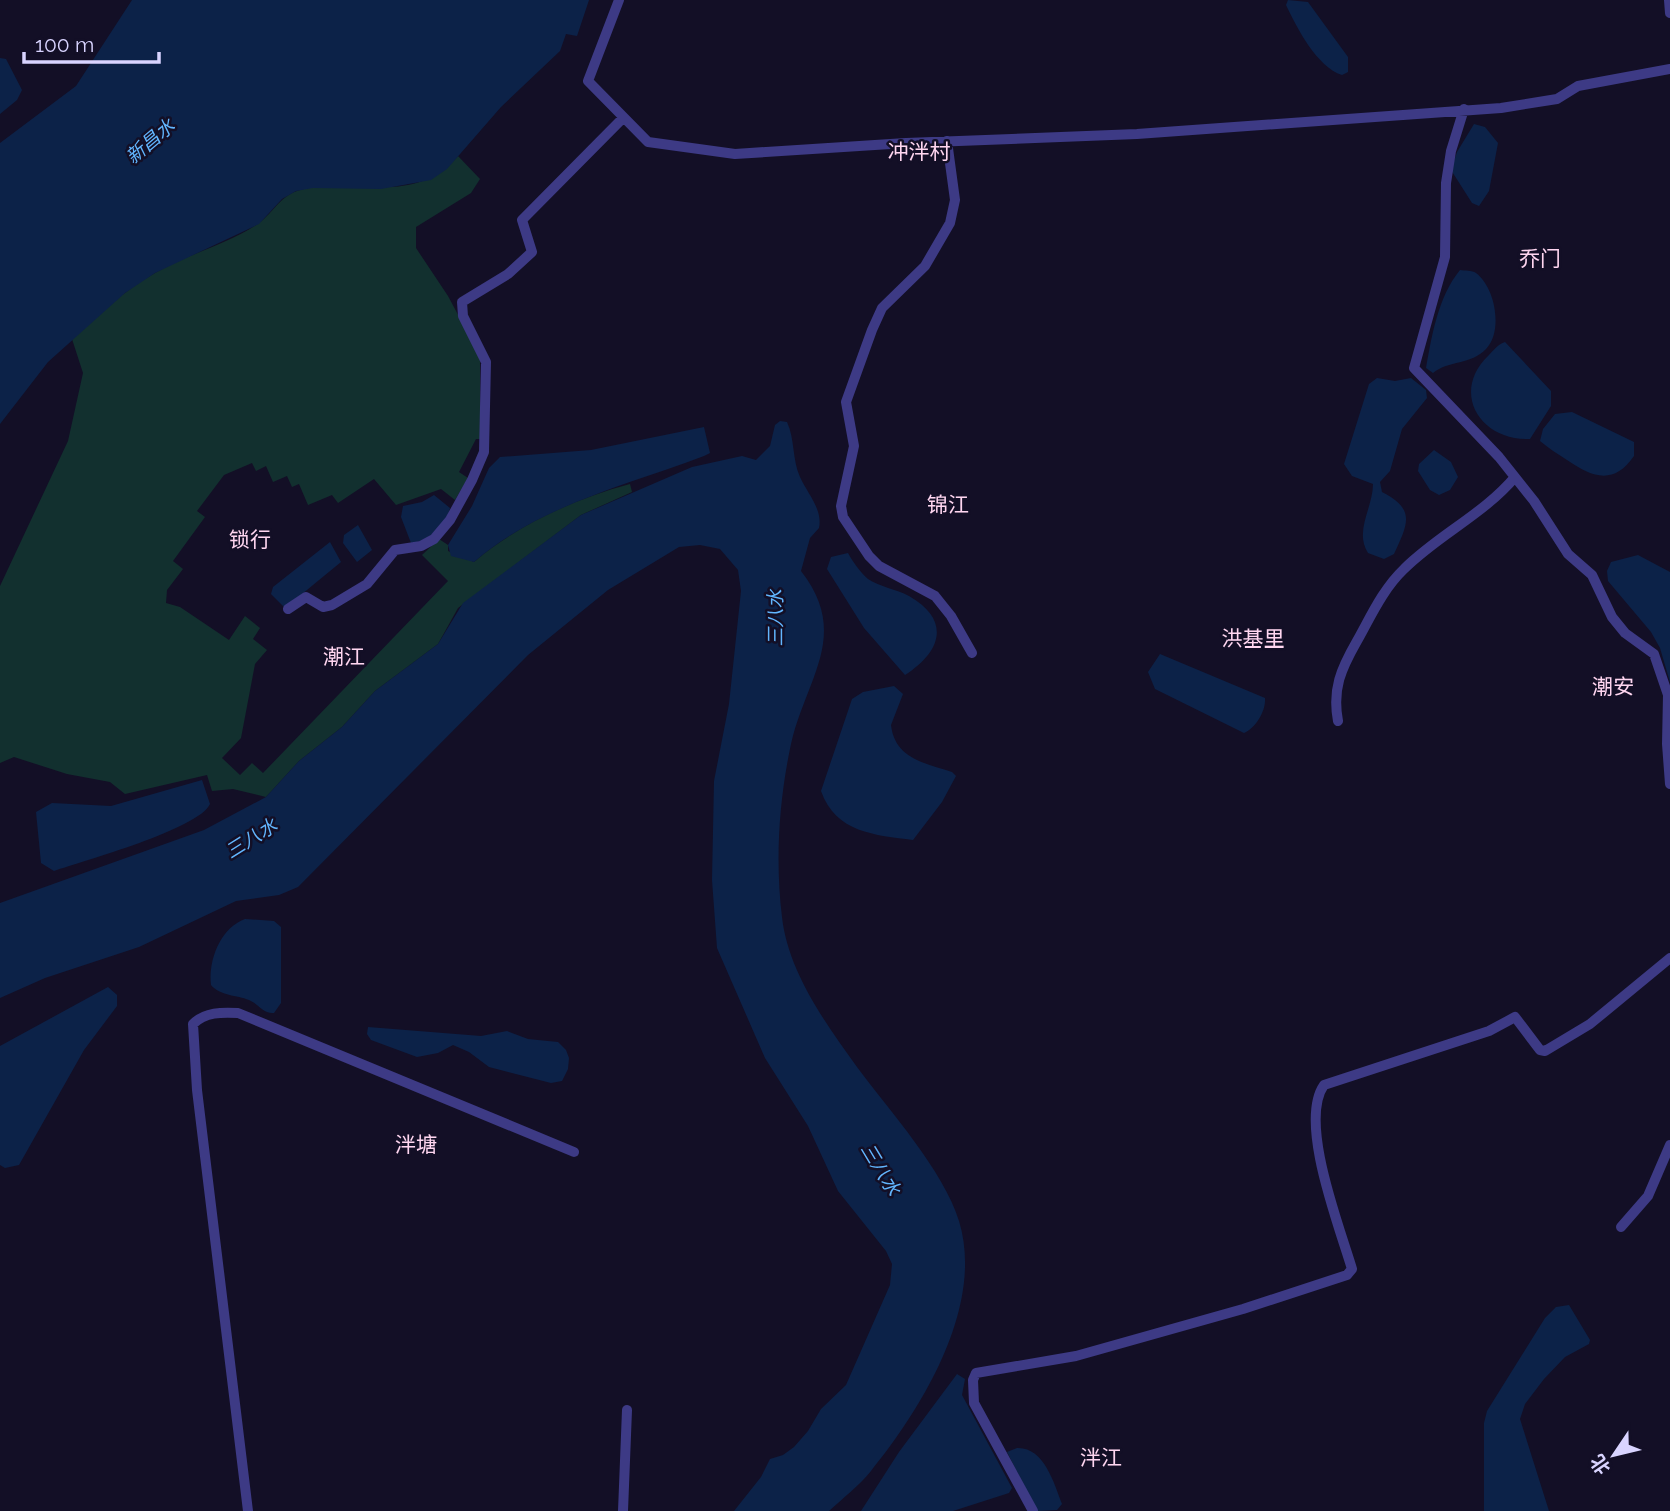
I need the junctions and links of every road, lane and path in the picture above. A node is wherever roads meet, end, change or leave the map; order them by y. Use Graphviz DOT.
graph roads {
  1 [pos="619,0"];
  2 [pos="1668,0"];
  3 [pos="1670,13"];
  4 [pos="1669,66"];
  5 [pos="1464,109"];
  6 [pos="623,118"];
  7 [pos="947,141"];
  8 [pos="1515,477"];
  9 [pos="288,609"];
  10 [pos="972,653"];
  11 [pos="1338,721"];
  12 [pos="1670,785"];
  13 [pos="1670,958"];
  14 [pos="1670,1146"];
  15 [pos="574,1152"];
  16 [pos="1621,1227"];
  17 [pos="627,1410"];
  18 [pos="248,1511"];
  19 [pos="623,1511"];
  20 [pos="1033,1511"];
  1 -- 6 [label="street"];
  2 -- 3 [label="street"];
  4 -- 5 [label="street"];
  5 -- 7 [label="street"];
  5 -- 8 [label="street"];
  6 -- 7 [label="street"];
  6 -- 9 [label="street"];
  7 -- 10 [label="street"];
  8 -- 11 [label="street"];
  8 -- 12 [label="street"];
  13 -- 20 [label="street"];
  14 -- 16 [label="street"];
  15 -- 18 [label="street"];
  17 -- 19 [label="street"];
}
